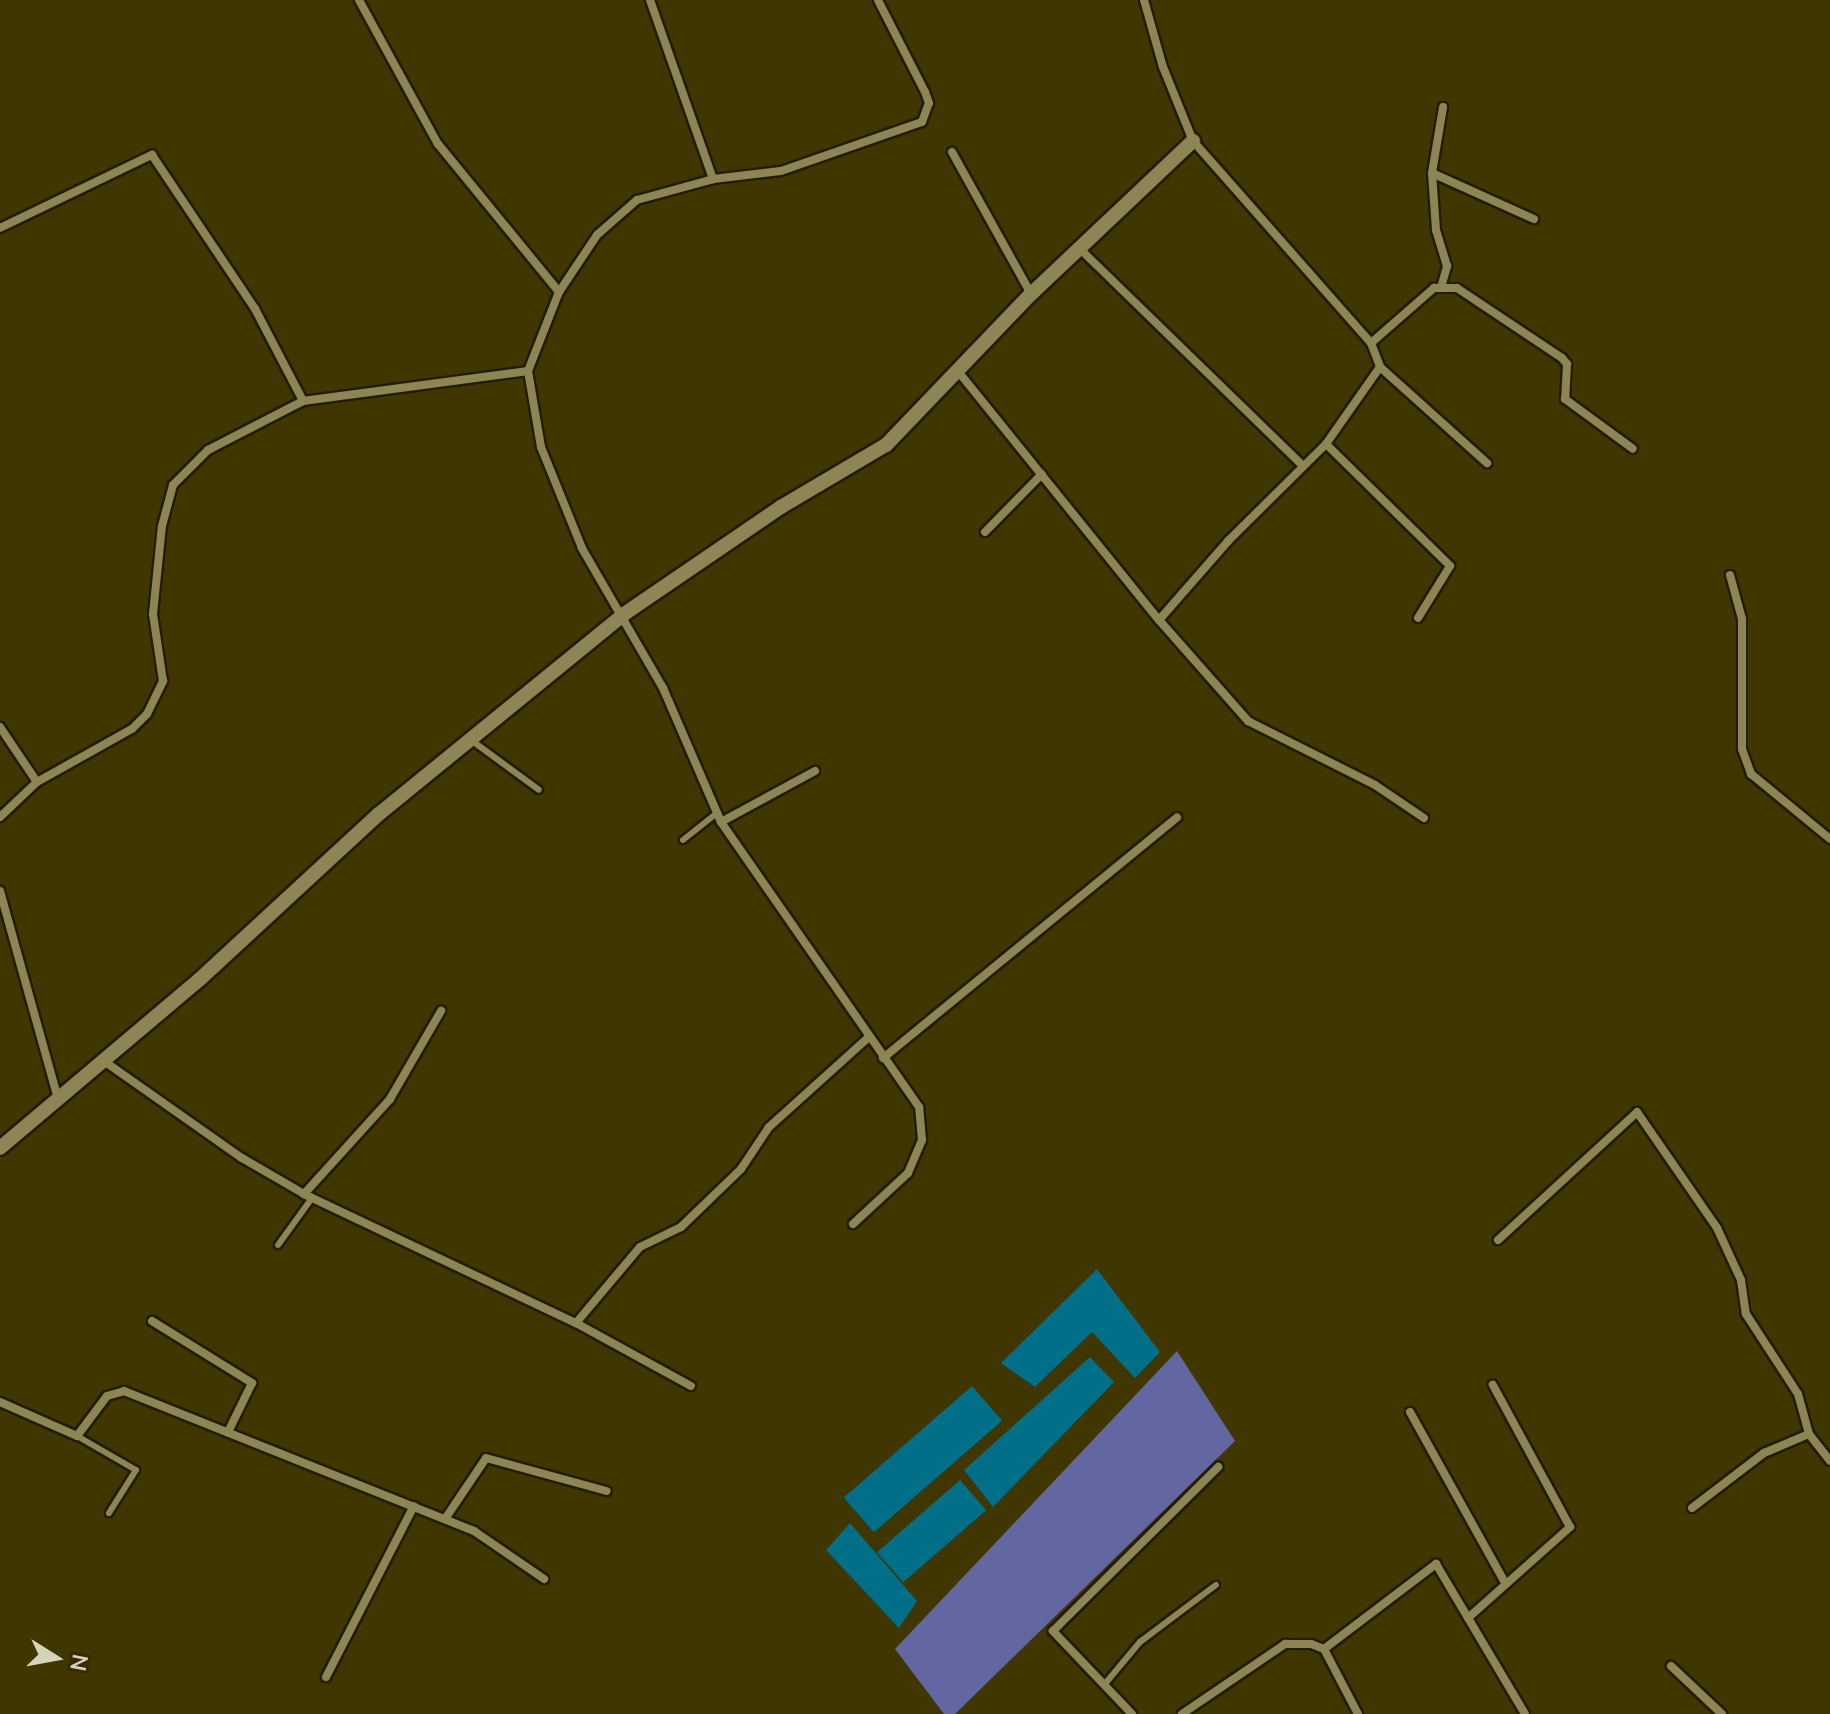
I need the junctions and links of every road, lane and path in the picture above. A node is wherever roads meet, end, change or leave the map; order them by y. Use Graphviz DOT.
graph roads {
  1 [pos="359,0"];
  2 [pos="650,0"];
  3 [pos="878,0"];
  4 [pos="1144,0"];
  5 [pos="1443,107"];
  6 [pos="1193,141"];
  7 [pos="952,152"];
  8 [pos="1432,173"];
  9 [pos="713,179"];
  10 [pos="1534,219"];
  11 [pos="0,228"];
  12 [pos="1078,248"];
  13 [pos="1442,284"];
  14 [pos="559,292"];
  15 [pos="1031,294"];
  16 [pos="1371,343"];
  17 [pos="1380,367"];
  18 [pos="957,370"];
  19 [pos="528,371"];
  20 [pos="303,401"];
  21 [pos="1326,444"];
  22 [pos="1633,449"];
  23 [pos="1487,463"];
  24 [pos="1302,465"];
  25 [pos="1042,474"];
  26 [pos="985,532"];
  27 [pos="1730,575"];
  28 [pos="624,614"];
  29 [pos="1418,618"];
  30 [pos="1159,620"];
  31 [pos="0,727"];
  32 [pos="471,739"];
  33 [pos="815,771"];
  34 [pos="37,782"];
  35 [pos="539,790"];
  36 [pos="0,817"];
  37 [pos="719,817"];
  38 [pos="1177,817"];
  39 [pos="1424,818"];
  40 [pos="1830,839"];
  41 [pos="683,840"];
  42 [pos="0,891"];
  43 [pos="441,1011"];
  44 [pos="868,1038"];
  45 [pos="100,1058"];
  46 [pos="883,1058"];
  47 [pos="57,1095"];
  48 [pos="0,1148"];
  49 [pos="308,1196"];
  50 [pos="853,1224"];
  51 [pos="1498,1240"];
  52 [pos="278,1245"];
  53 [pos="152,1321"];
  54 [pos="576,1323"];
  55 [pos="1493,1385"];
  56 [pos="691,1386"];
  57 [pos="0,1402"];
  58 [pos="1410,1412"];
  59 [pos="228,1432"];
  60 [pos="1809,1434"];
  61 [pos="77,1436"];
  62 [pos="1830,1461"];
  63 [pos="1218,1467"];
  64 [pos="607,1491"];
  65 [pos="414,1506"];
  66 [pos="1692,1508"];
  67 [pos="109,1513"];
  68 [pos="445,1519"];
  69 [pos="544,1579"];
  70 [pos="1505,1583"];
  71 [pos="1216,1585"];
  72 [pos="1468,1618"];
  73 [pos="1324,1649"];
  74 [pos="1671,1666"];
  75 [pos="326,1677"];
  76 [pos="1104,1685"];
  77 [pos="1132,1714"];
  78 [pos="1182,1714"];
  79 [pos="1358,1714"];
  80 [pos="1525,1714"];
  81 [pos="1722,1714"];
  1 -- 14 [label="street"];
  2 -- 9 [label="street"];
  3 -- 9 [label="street"];
  4 -- 6 [label="street"];
  5 -- 8 [label="street"];
  6 -- 12 [label="street"];
  6 -- 16 [label="street"];
  7 -- 15 [label="street"];
  8 -- 10 [label="street"];
  8 -- 13 [label="street"];
  9 -- 14 [label="street"];
  11 -- 20 [label="street"];
  12 -- 15 [label="street"];
  12 -- 24 [label="street"];
  13 -- 16 [label="street"];
  13 -- 22 [label="street"];
  14 -- 19 [label="street"];
  15 -- 18 [label="street"];
  16 -- 17 [label="street"];
  17 -- 21 [label="street"];
  17 -- 23 [label="street"];
  18 -- 25 [label="street"];
  18 -- 28 [label="street"];
  19 -- 20 [label="street"];
  19 -- 28 [label="street"];
  20 -- 34 [label="street"];
  21 -- 24 [label="street"];
  21 -- 29 [label="street"];
  24 -- 30 [label="street"];
  25 -- 26 [label="street"];
  25 -- 30 [label="street"];
  27 -- 40 [label="street"];
  28 -- 32 [label="street"];
  28 -- 37 [label="street"];
  30 -- 39 [label="street"];
  31 -- 34 [label="street"];
  32 -- 35 [label="lane"];
  32 -- 45 [label="street"];
  33 -- 37 [label="street"];
  34 -- 36 [label="street"];
  37 -- 41 [label="lane"];
  37 -- 44 [label="street"];
  38 -- 46 [label="street"];
  42 -- 47 [label="street"];
  43 -- 49 [label="street"];
  44 -- 46 [label="street"];
  44 -- 54 [label="street"];
  45 -- 47 [label="street"];
  45 -- 49 [label="street"];
  46 -- 50 [label="street"];
  47 -- 48 [label="street"];
  49 -- 52 [label="lane"];
  49 -- 54 [label="street"];
  51 -- 60 [label="street"];
  53 -- 59 [label="street"];
  54 -- 56 [label="street"];
  55 -- 70 [label="street"];
  57 -- 61 [label="street"];
  58 -- 70 [label="street"];
  59 -- 61 [label="street"];
  59 -- 65 [label="street"];
  60 -- 62 [label="street"];
  60 -- 66 [label="street"];
  61 -- 67 [label="lane"];
  63 -- 76 [label="street"];
  64 -- 68 [label="street"];
  65 -- 68 [label="street"];
  65 -- 75 [label="street"];
  68 -- 69 [label="street"];
  70 -- 72 [label="street"];
  71 -- 76 [label="lane"];
  72 -- 73 [label="street"];
  72 -- 80 [label="street"];
  73 -- 78 [label="street"];
  73 -- 79 [label="street"];
  74 -- 81 [label="street"];
  76 -- 77 [label="street"];
}
